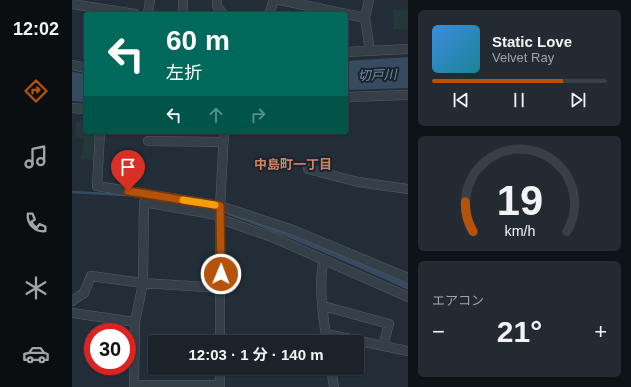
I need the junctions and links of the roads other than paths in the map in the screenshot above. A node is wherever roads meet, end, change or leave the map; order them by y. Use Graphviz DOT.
graph roads {
  1 [pos="150,0"];
  2 [pos="183,0"];
  3 [pos="217,0"];
  4 [pos="274,0"];
  5 [pos="280,0"];
  6 [pos="369,0"];
  7 [pos="72,4"];
  8 [pos="101,7"];
  9 [pos="125,12"];
  10 [pos="148,12"];
  11 [pos="184,12"];
  12 [pos="222,12"];
  13 [pos="270,12"];
  14 [pos="337,12"];
  15 [pos="348,14"];
  16 [pos="365,18"];
  17 [pos="408,49"];
  18 [pos="370,51"];
  19 [pos="348,52"];
  20 [pos="72,65"];
  21 [pos="84,68"];
  22 [pos="408,95"];
  23 [pos="348,97"];
  24 [pos="72,108"];
  25 [pos="84,109"];
  26 [pos="100,134"];
  27 [pos="224,134"];
  28 [pos="148,140"];
  29 [pos="223,142"];
  30 [pos="308,169"];
  31 [pos="408,189"];
  32 [pos="220,212"];
  33 [pos="324,259"];
  34 [pos="408,278"];
  35 [pos="143,283"];
  36 [pos="221,288"];
  37 [pos="408,297"];
  38 [pos="72,301"];
  39 [pos="323,306"];
  40 [pos="72,313"];
  41 [pos="135,322"];
  42 [pos="220,335"];
  43 [pos="327,335"];
  44 [pos="364,343"];
  45 [pos="383,346"];
  46 [pos="408,351"];
  47 [pos="220,375"];
  48 [pos="332,375"];
  49 [pos="134,386"];
  50 [pos="220,386"];
  51 [pos="334,387"];
  1 -- 10 [label="street"];
  2 -- 11 [label="street"];
  3 -- 12 [label="street"];
  4 -- 13 [label="street"];
  5 -- 14 [label="street"];
  6 -- 16 [label="street"];
  7 -- 8 [label="street"];
  8 -- 9 [label="street"];
  15 -- 16 [label="street"];
  16 -- 18 [label="street"];
  17 -- 18 [label="street"];
  18 -- 19 [label="street"];
  20 -- 21 [label="street"];
  22 -- 23 [label="street"];
  24 -- 25 [label="street"];
  26 -- 32 [label="street"];
  27 -- 29 [label="street"];
  28 -- 29 [label="street"];
  29 -- 32 [label="street"];
  30 -- 31 [label="street"];
  32 -- 33 [label="street"];
  32 -- 34 [label="street"];
  32 -- 35 [label="street"];
  32 -- 36 [label="street"];
  33 -- 37 [label="street"];
  33 -- 39 [label="street"];
  35 -- 36 [label="street"];
  35 -- 38 [label="street"];
  35 -- 41 [label="street"];
  36 -- 42 [label="street"];
  39 -- 43 [label="street"];
  39 -- 45 [label="street"];
  40 -- 41 [label="street"];
  41 -- 49 [label="street"];
  44 -- 45 [label="street"];
  45 -- 46 [label="street"];
  47 -- 50 [label="street"];
  48 -- 51 [label="street"];
  49 -- 50 [label="street"];
}
